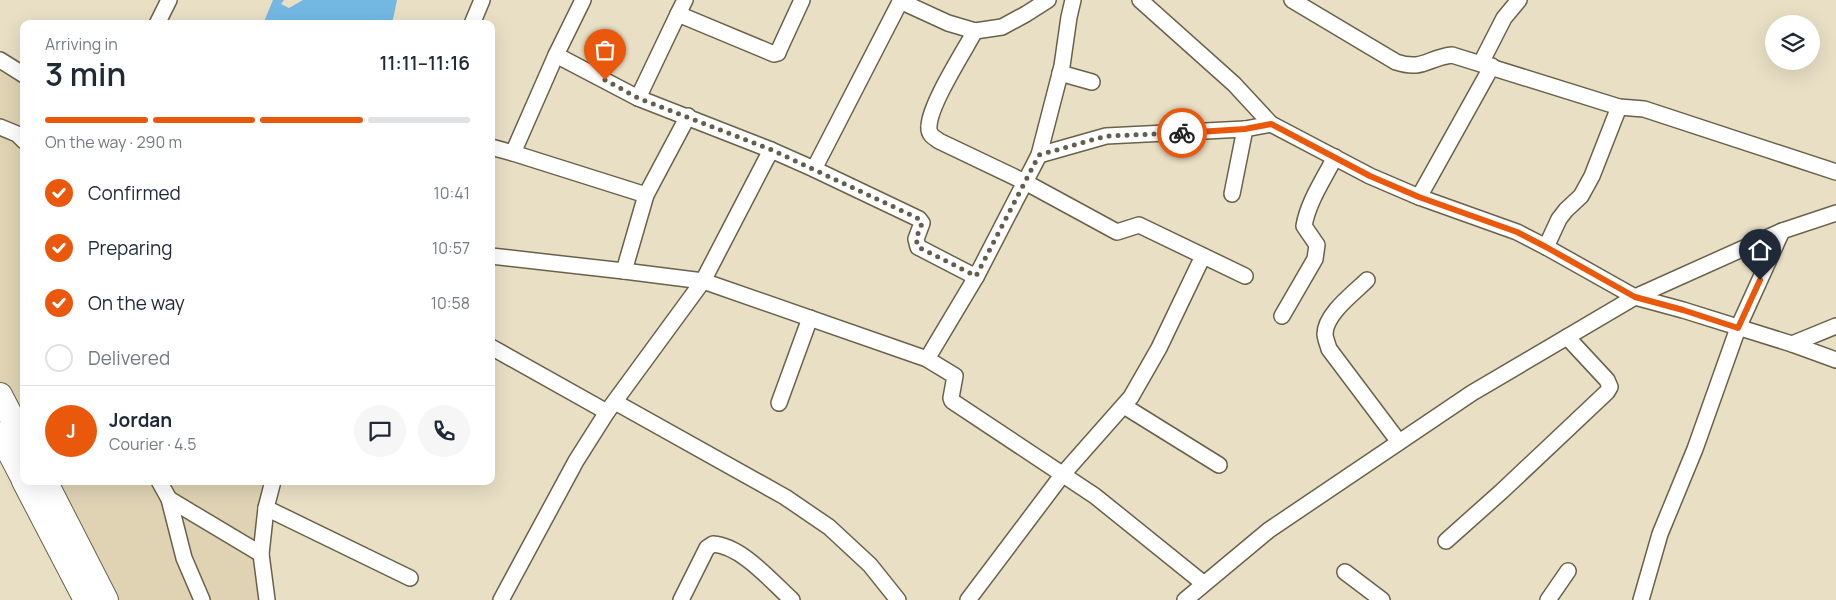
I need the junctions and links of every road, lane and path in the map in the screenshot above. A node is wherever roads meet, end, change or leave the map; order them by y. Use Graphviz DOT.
graph roads {
  1 [pos="169,0"];
  2 [pos="482,0"];
  3 [pos="583,0"];
  4 [pos="801,0"];
  5 [pos="900,0"];
  6 [pos="1048,0"];
  7 [pos="1073,0"];
  8 [pos="1140,0"];
  9 [pos="1519,0"];
  10 [pos="1296,1"];
  11 [pos="681,7"];
  12 [pos="160,20"];
  13 [pos="474,20"];
  14 [pos="975,31"];
  15 [pos="556,55"];
  16 [pos="0,60"];
  17 [pos="1487,65"];
  18 [pos="20,72"];
  19 [pos="1060,74"];
  20 [pos="1092,82"];
  21 [pos="638,98"];
  22 [pos="1618,106"];
  23 [pos="688,116"];
  24 [pos="1271,124"];
  25 [pos="0,127"];
  26 [pos="1245,129"];
  27 [pos="20,137"];
  28 [pos="495,148"];
  29 [pos="772,150"];
  30 [pos="513,153"];
  31 [pos="1039,155"];
  32 [pos="1335,157"];
  33 [pos="814,169"];
  34 [pos="1836,172"];
  35 [pos="1025,182"];
  36 [pos="1232,194"];
  37 [pos="646,195"];
  38 [pos="1419,197"];
  39 [pos="1836,213"];
  40 [pos="1782,231"];
  41 [pos="1546,247"];
  42 [pos="495,256"];
  43 [pos="1203,256"];
  44 [pos="624,271"];
  45 [pos="976,276"];
  46 [pos="1245,276"];
  47 [pos="1367,280"];
  48 [pos="703,281"];
  49 [pos="1635,297"];
  50 [pos="1282,316"];
  51 [pos="810,318"];
  52 [pos="1836,326"];
  53 [pos="1738,328"];
  54 [pos="1567,337"];
  55 [pos="1792,344"];
  56 [pos="495,349"];
  57 [pos="928,359"];
  58 [pos="1836,360"];
  59 [pos="0,395"];
  60 [pos="779,403"];
  61 [pos="1124,406"];
  62 [pos="611,407"];
  63 [pos="20,432"];
  64 [pos="0,434"];
  65 [pos="1399,442"];
  66 [pos="1219,465"];
  67 [pos="20,473"];
  68 [pos="1063,474"];
  69 [pos="26,485"];
  70 [pos="47,485"];
  71 [pos="161,485"];
  72 [pos="272,485"];
  73 [pos="169,499"];
  74 [pos="266,508"];
  75 [pos="1446,541"];
  76 [pos="261,554"];
  77 [pos="1568,571"];
  78 [pos="1345,572"];
  79 [pos="410,578"];
  80 [pos="1203,583"];
  81 [pos="86,600"];
  82 [pos="106,600"];
  83 [pos="202,600"];
  84 [pos="267,600"];
  85 [pos="501,600"];
  86 [pos="680,600"];
  87 [pos="792,600"];
  88 [pos="898,600"];
  89 [pos="968,600"];
  90 [pos="1184,600"];
  91 [pos="1382,600"];
  92 [pos="1548,600"];
  93 [pos="1641,600"];
  1 -- 12 [label="street"];
  2 -- 13 [label="street"];
  3 -- 15 [label="street"];
  4 -- 11 [label="street"];
  5 -- 14 [label="street"];
  5 -- 33 [label="street"];
  6 -- 14 [label="street"];
  7 -- 19 [label="street"];
  8 -- 24 [label="street"];
  9 -- 17 [label="street"];
  10 -- 17 [label="street"];
  11 -- 21 [label="street"];
  14 -- 35 [label="street"];
  15 -- 21 [label="street"];
  15 -- 30 [label="street"];
  16 -- 18 [label="street"];
  17 -- 22 [label="street"];
  17 -- 38 [label="street"];
  19 -- 20 [label="street"];
  19 -- 31 [label="street"];
  21 -- 23 [label="street"];
  22 -- 34 [label="street"];
  22 -- 41 [label="street"];
  23 -- 29 [label="street"];
  23 -- 37 [label="street"];
  24 -- 26 [label="street"];
  24 -- 32 [label="street"];
  25 -- 27 [label="street"];
  26 -- 31 [label="street"];
  26 -- 36 [label="street"];
  28 -- 30 [label="street"];
  29 -- 33 [label="street"];
  29 -- 48 [label="street"];
  30 -- 37 [label="street"];
  31 -- 35 [label="street"];
  32 -- 38 [label="street"];
  32 -- 50 [label="street"];
  33 -- 45 [label="street"];
  35 -- 43 [label="street"];
  35 -- 45 [label="street"];
  37 -- 44 [label="street"];
  38 -- 41 [label="street"];
  39 -- 40 [label="street"];
  40 -- 49 [label="street"];
  40 -- 53 [label="street"];
  41 -- 49 [label="street"];
  42 -- 44 [label="street"];
  43 -- 46 [label="street"];
  43 -- 61 [label="street"];
  44 -- 48 [label="street"];
  45 -- 57 [label="street"];
  47 -- 65 [label="street"];
  48 -- 51 [label="street"];
  48 -- 62 [label="street"];
  49 -- 53 [label="street"];
  49 -- 54 [label="street"];
  51 -- 57 [label="street"];
  51 -- 60 [label="street"];
  52 -- 55 [label="street"];
  53 -- 55 [label="street"];
  53 -- 93 [label="street"];
  54 -- 65 [label="street"];
  54 -- 75 [label="street"];
  55 -- 58 [label="street"];
  56 -- 62 [label="street"];
  57 -- 68 [label="street"];
  59 -- 63 [label="main road"];
  61 -- 66 [label="street"];
  61 -- 68 [label="street"];
  62 -- 85 [label="street"];
  62 -- 88 [label="street"];
  64 -- 67 [label="main road"];
  65 -- 80 [label="street"];
  68 -- 80 [label="street"];
  68 -- 89 [label="street"];
  69 -- 81 [label="main road"];
  70 -- 82 [label="main road"];
  71 -- 73 [label="street"];
  72 -- 74 [label="street"];
  73 -- 76 [label="street"];
  73 -- 83 [label="street"];
  74 -- 76 [label="street"];
  74 -- 79 [label="street"];
  76 -- 84 [label="street"];
  77 -- 92 [label="street"];
  78 -- 91 [label="street"];
  80 -- 90 [label="street"];
  86 -- 87 [label="street"];
}
